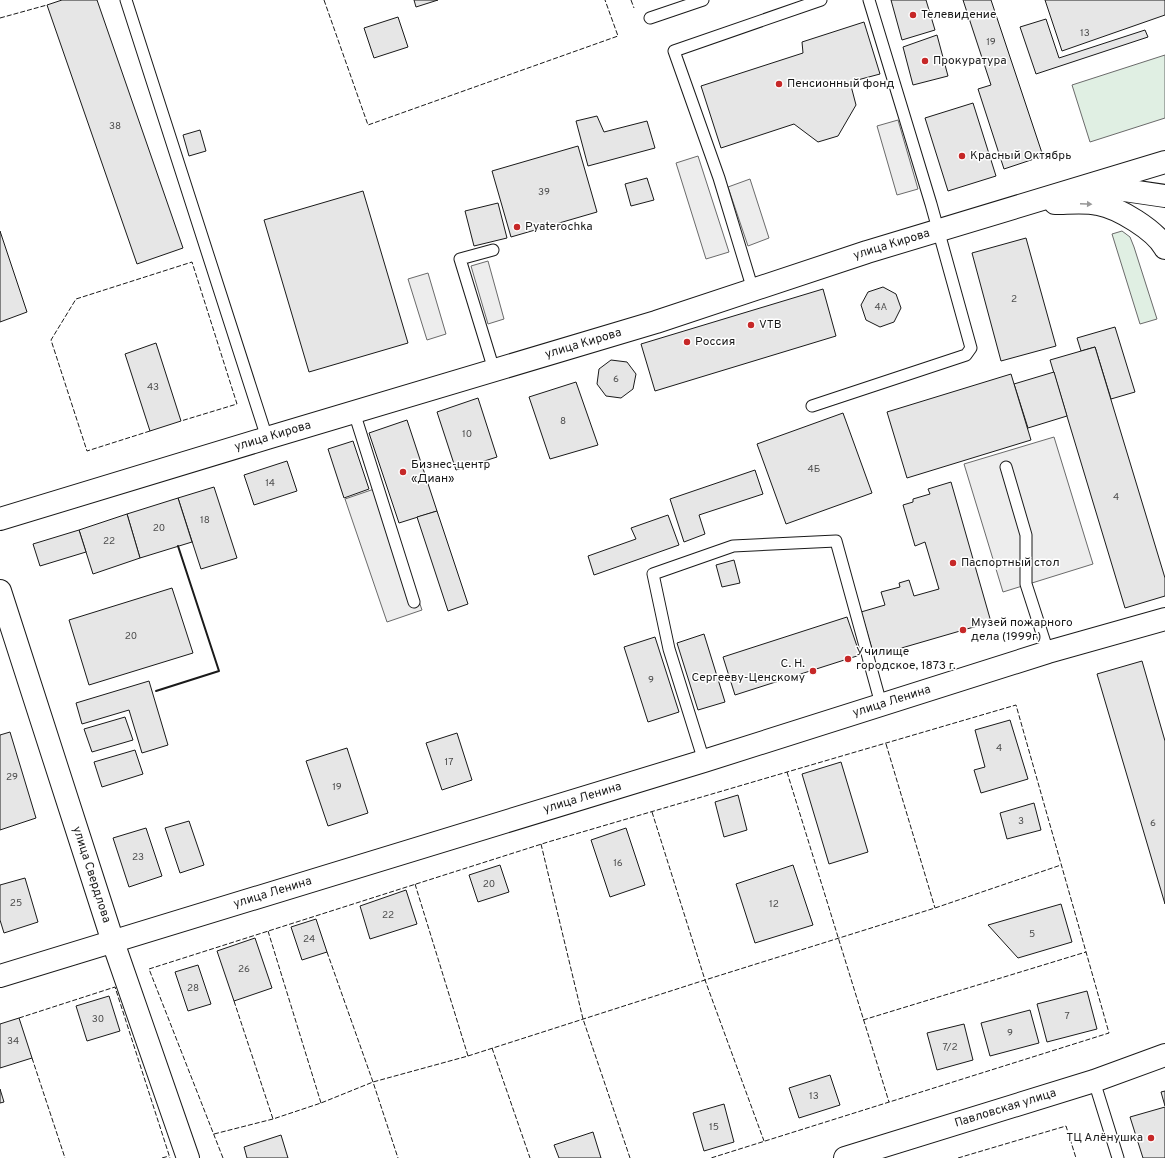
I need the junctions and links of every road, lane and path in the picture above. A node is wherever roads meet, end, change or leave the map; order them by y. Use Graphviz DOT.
graph roads {
  1 [pos="126,0"];
  2 [pos="703,0"];
  3 [pos="821,0"];
  4 [pos="869,0"];
  5 [pos="650,18"];
  6 [pos="1165,162"];
  7 [pos="1092,185"];
  8 [pos="1165,196"];
  9 [pos="1033,202"];
  10 [pos="938,231"];
  11 [pos="1165,248"];
  12 [pos="494,250"];
  13 [pos="753,290"];
  14 [pos="494,370"];
  15 [pos="812,406"];
  16 [pos="354,412"];
  17 [pos="267,438"];
  18 [pos="1006,467"];
  19 [pos="0,519"];
  20 [pos="0,591"];
  21 [pos="414,602"];
  22 [pos="1165,619"];
  23 [pos="1048,652"];
  24 [pos="881,704"];
  25 [pos="704,761"];
  26 [pos="113,942"];
  27 [pos="0,976"];
  28 [pos="1165,1055"];
  29 [pos="1094,1081"];
  30 [pos="188,1158"];
  31 [pos="845,1158"];
  32 [pos="1118,1158"];
  1 -- 17 [label="lane"];
  2 -- 5 [label="lane"];
  3 -- 13 [label="lane"];
  4 -- 10 [label="lane"];
  6 -- 7 [label="street, улица Кирова"];
  7 -- 8 [label="street"];
  7 -- 9 [label="street, улица Кирова"];
  9 -- 10 [label="street, улица Кирова"];
  9 -- 11 [label="street, one-way"];
  10 -- 13 [label="street, улица Кирова"];
  10 -- 15 [label="lane"];
  12 -- 14 [label="lane"];
  13 -- 14 [label="street, улица Кирова"];
  14 -- 16 [label="street, улица Кирова"];
  16 -- 17 [label="street, улица Кирова"];
  16 -- 21 [label="lane"];
  17 -- 19 [label="street, улица Кирова"];
  18 -- 23 [label="lane"];
  20 -- 26 [label="street, улица Свердлова"];
  22 -- 23 [label="street, улица Ленина"];
  23 -- 24 [label="street, улица Ленина"];
  24 -- 25 [label="street, улица Ленина"];
  24 -- 25 [label="lane"];
  25 -- 26 [label="street, улица Ленина"];
  26 -- 27 [label="street, улица Ленина"];
  26 -- 30 [label="street, улица Свердлова"];
  28 -- 29 [label="street, Павловская улица"];
  29 -- 31 [label="street, Павловская улица"];
  29 -- 32 [label="lane"];
}
